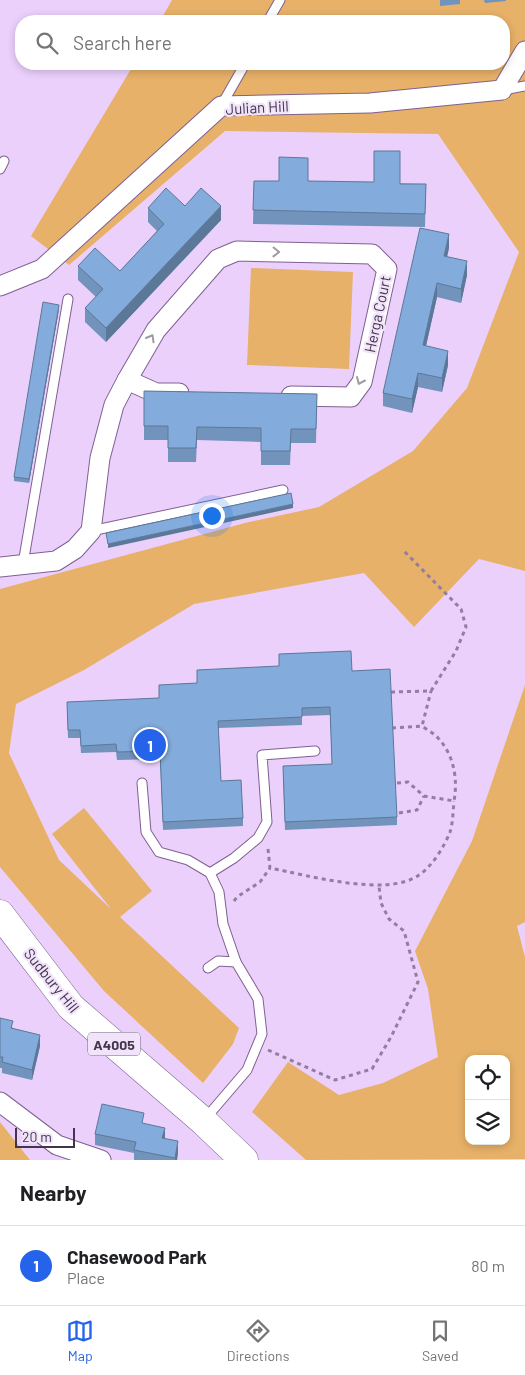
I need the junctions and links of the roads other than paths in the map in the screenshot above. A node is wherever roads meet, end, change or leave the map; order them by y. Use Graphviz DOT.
graph roads {
  1 [pos="280,0"];
  2 [pos="271,15"];
  3 [pos="525,51"];
  4 [pos="242,70"];
  5 [pos="525,86"];
  6 [pos="502,90"];
  7 [pos="221,106"];
  8 [pos="4,161"];
  9 [pos="0,170"];
  10 [pos="0,286"];
  11 [pos="68,299"];
  12 [pos="127,380"];
  13 [pos="195,394"];
  14 [pos="273,395"];
  15 [pos="283,490"];
  16 [pos="90,530"];
  17 [pos="23,564"];
  18 [pos="0,567"];
  19 [pos="315,751"];
  20 [pos="142,783"];
  21 [pos="210,873"];
  22 [pos="0,914"];
  23 [pos="236,962"];
  24 [pos="208,968"];
  25 [pos="0,1102"];
  26 [pos="203,1121"];
  27 [pos="240,1159"];
  28 [pos="101,1160"];
  1 -- 2 [label="lane"];
  3 -- 6 [label="street"];
  4 -- 7 [label="lane"];
  5 -- 6 [label="lane"];
  6 -- 7 [label="street, Julian Hill"];
  7 -- 10 [label="street, Julian Hill"];
  8 -- 9 [label="lane"];
  11 -- 17 [label="lane"];
  12 -- 13 [label="street"];
  12 -- 14 [label="street, Herga Court, one-way"];
  12 -- 16 [label="street, Herga Court"];
  15 -- 16 [label="lane"];
  16 -- 17 [label="street"];
  17 -- 18 [label="street"];
  19 -- 21 [label="lane"];
  20 -- 21 [label="lane"];
  21 -- 23 [label="lane"];
  22 -- 26 [label="main road, Sudbury Hill / A4005"];
  23 -- 24 [label="lane"];
  23 -- 26 [label="lane"];
  25 -- 28 [label="street"];
  26 -- 27 [label="main road, Sudbury Hill / A4005"];
}
